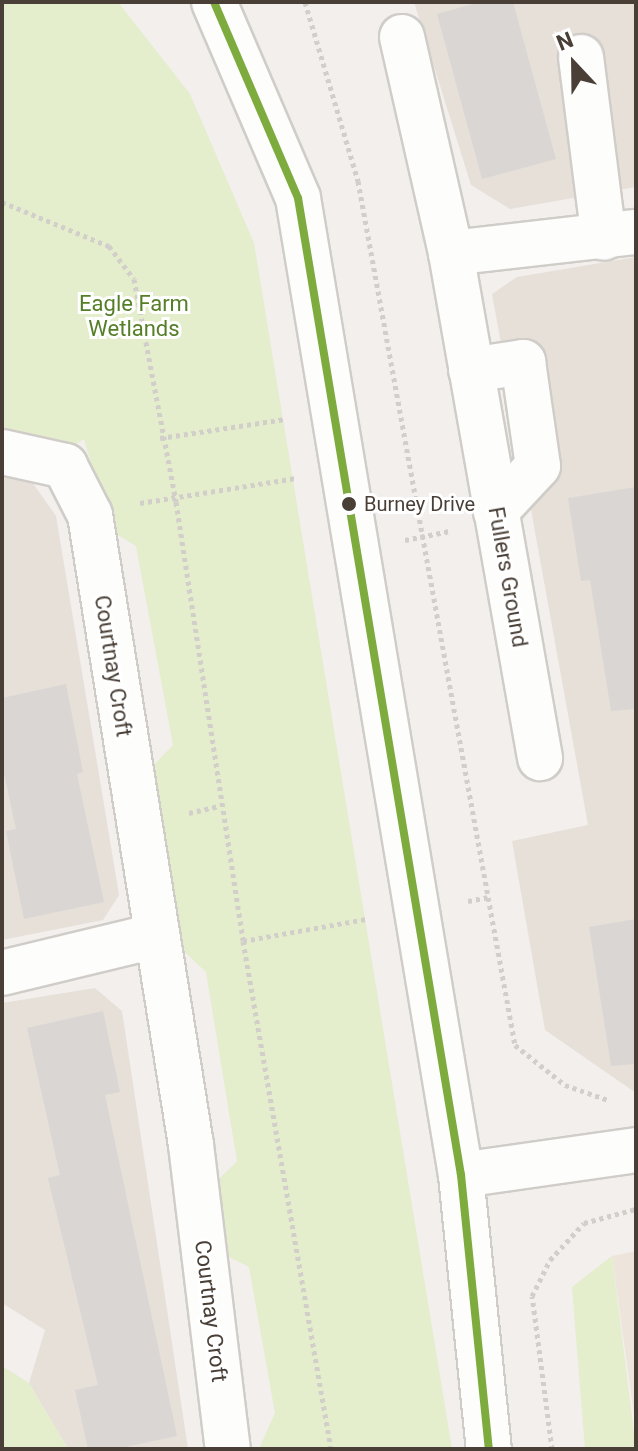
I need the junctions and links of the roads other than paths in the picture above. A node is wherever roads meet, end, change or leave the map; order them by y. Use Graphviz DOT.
graph roads {
  1 [pos="214,2"];
  2 [pos="402,37"];
  3 [pos="581,57"];
  4 [pos="620,235"];
  5 [pos="451,253"];
  6 [pos="2,452"];
  7 [pos="540,758"];
  8 [pos="155,936"];
  9 [pos="2,973"];
  10 [pos="636,1150"];
  11 [pos="461,1175"];
  12 [pos="228,1449"];
  13 [pos="489,1449"];
  1 -- 11 [label="street"];
  2 -- 5 [label="street, Fullers Ground"];
  3 -- 4 [label="street"];
  4 -- 5 [label="street"];
  5 -- 7 [label="street, Fullers Ground"];
  6 -- 8 [label="street, Courtnay Croft"];
  8 -- 9 [label="street"];
  8 -- 12 [label="street, Courtnay Croft"];
  10 -- 11 [label="street"];
  11 -- 13 [label="street"];
}
